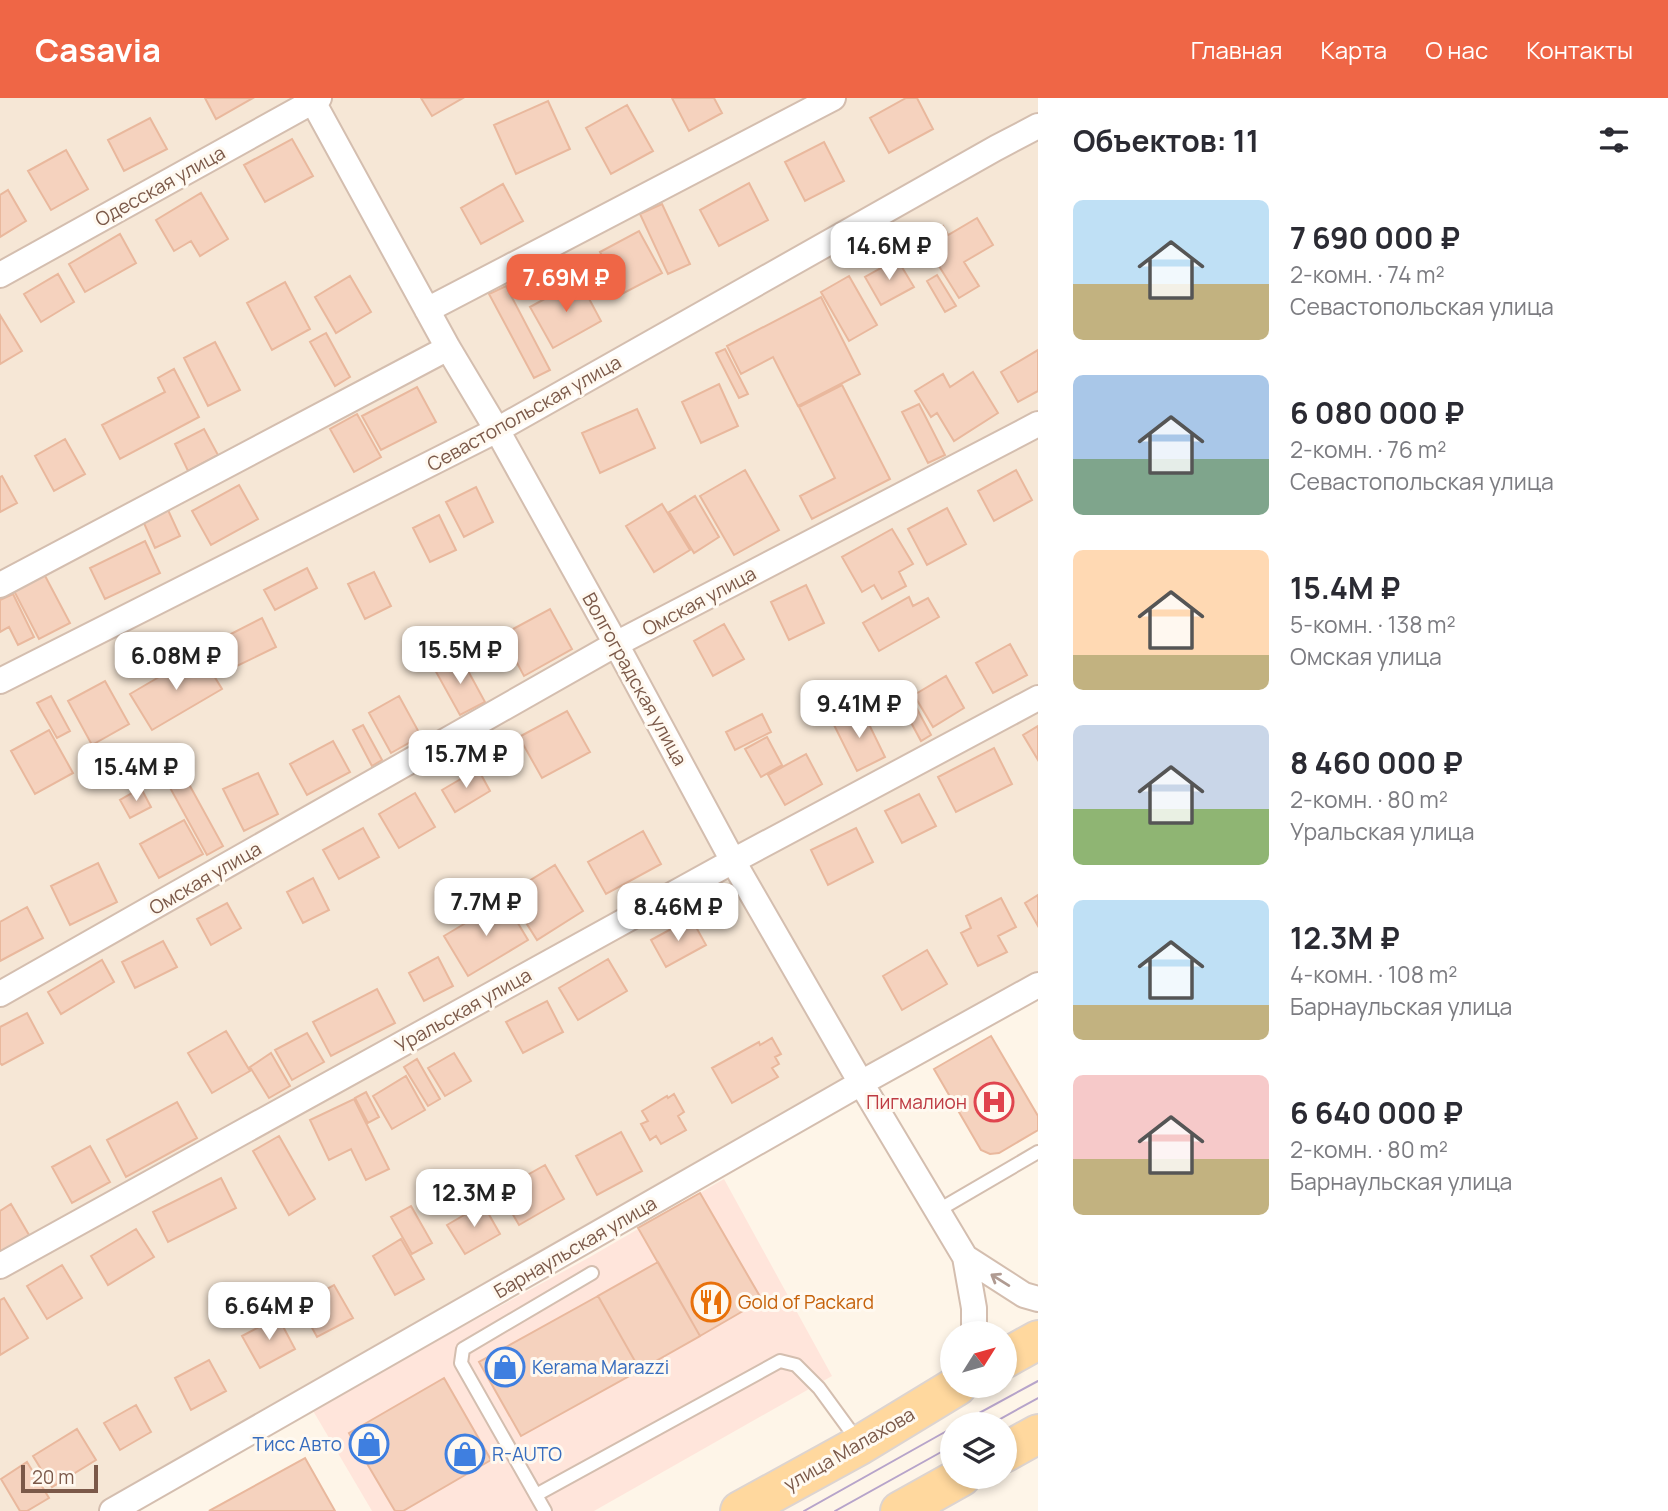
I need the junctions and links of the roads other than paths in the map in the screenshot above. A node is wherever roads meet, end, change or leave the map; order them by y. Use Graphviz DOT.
graph roads {
  1 [pos="833,98"];
  2 [pos="314,99"];
  3 [pos="1038,126"];
  4 [pos="0,275"];
  5 [pos="427,310"];
  6 [pos="448,348"];
  7 [pos="1038,424"];
  8 [pos="497,430"];
  9 [pos="0,585"];
  10 [pos="616,644"];
  11 [pos="0,681"];
  12 [pos="1038,698"];
  13 [pos="733,861"];
  14 [pos="1038,985"];
  15 [pos="0,994"];
  16 [pos="861,1083"];
  17 [pos="1038,1152"];
  18 [pos="937,1211"];
  19 [pos="965,1257"];
  20 [pos="0,1266"];
  21 [pos="592,1273"];
  22 [pos="1038,1299"];
  23 [pos="974,1321"];
  24 [pos="1038,1340"];
  25 [pos="1017,1352"];
  26 [pos="940,1396"];
  27 [pos="1038,1434"];
  28 [pos="860,1444"];
  29 [pos="1017,1446"];
  30 [pos="940,1489"];
  31 [pos="536,1495"];
  32 [pos="112,1511"];
  33 [pos="545,1511"];
  34 [pos="740,1511"];
  35 [pos="900,1511"];
  1 -- 5 [label="street"];
  2 -- 4 [label="street, Одесская улица"];
  2 -- 5 [label="street, Волгоградская улица"];
  3 -- 8 [label="street, Севастопольская улица"];
  5 -- 6 [label="street, Волгоградская улица"];
  6 -- 8 [label="street, Волгоградская улица"];
  6 -- 9 [label="street"];
  7 -- 10 [label="street, Омская улица"];
  8 -- 10 [label="street, Волгоградская улица"];
  8 -- 11 [label="street, Севастопольская улица"];
  10 -- 13 [label="street, Волгоградская улица"];
  10 -- 15 [label="street, Омская улица"];
  12 -- 13 [label="street, Уральская улица"];
  13 -- 16 [label="street, Волгоградская улица"];
  13 -- 20 [label="street, Уральская улица"];
  14 -- 16 [label="street, Барнаульская улица"];
  16 -- 18 [label="street, Волгоградская улица"];
  16 -- 32 [label="street, Барнаульская улица"];
  17 -- 18 [label="lane"];
  18 -- 19 [label="street, Волгоградская улица"];
  22 -- 19 [label="street, Волгоградская улица, one-way"];
  19 -- 23 [label="street, Волгоградская улица"];
  21 -- 31 [label="lane"];
  24 -- 25 [label="main road"];
  26 -- 28 [label="main road, улица Малахова"];
  27 -- 29 [label="main road"];
  28 -- 31 [label="lane"];
  28 -- 34 [label="main road, улица Малахова"];
  30 -- 35 [label="main road"];
  31 -- 33 [label="lane"];
}
